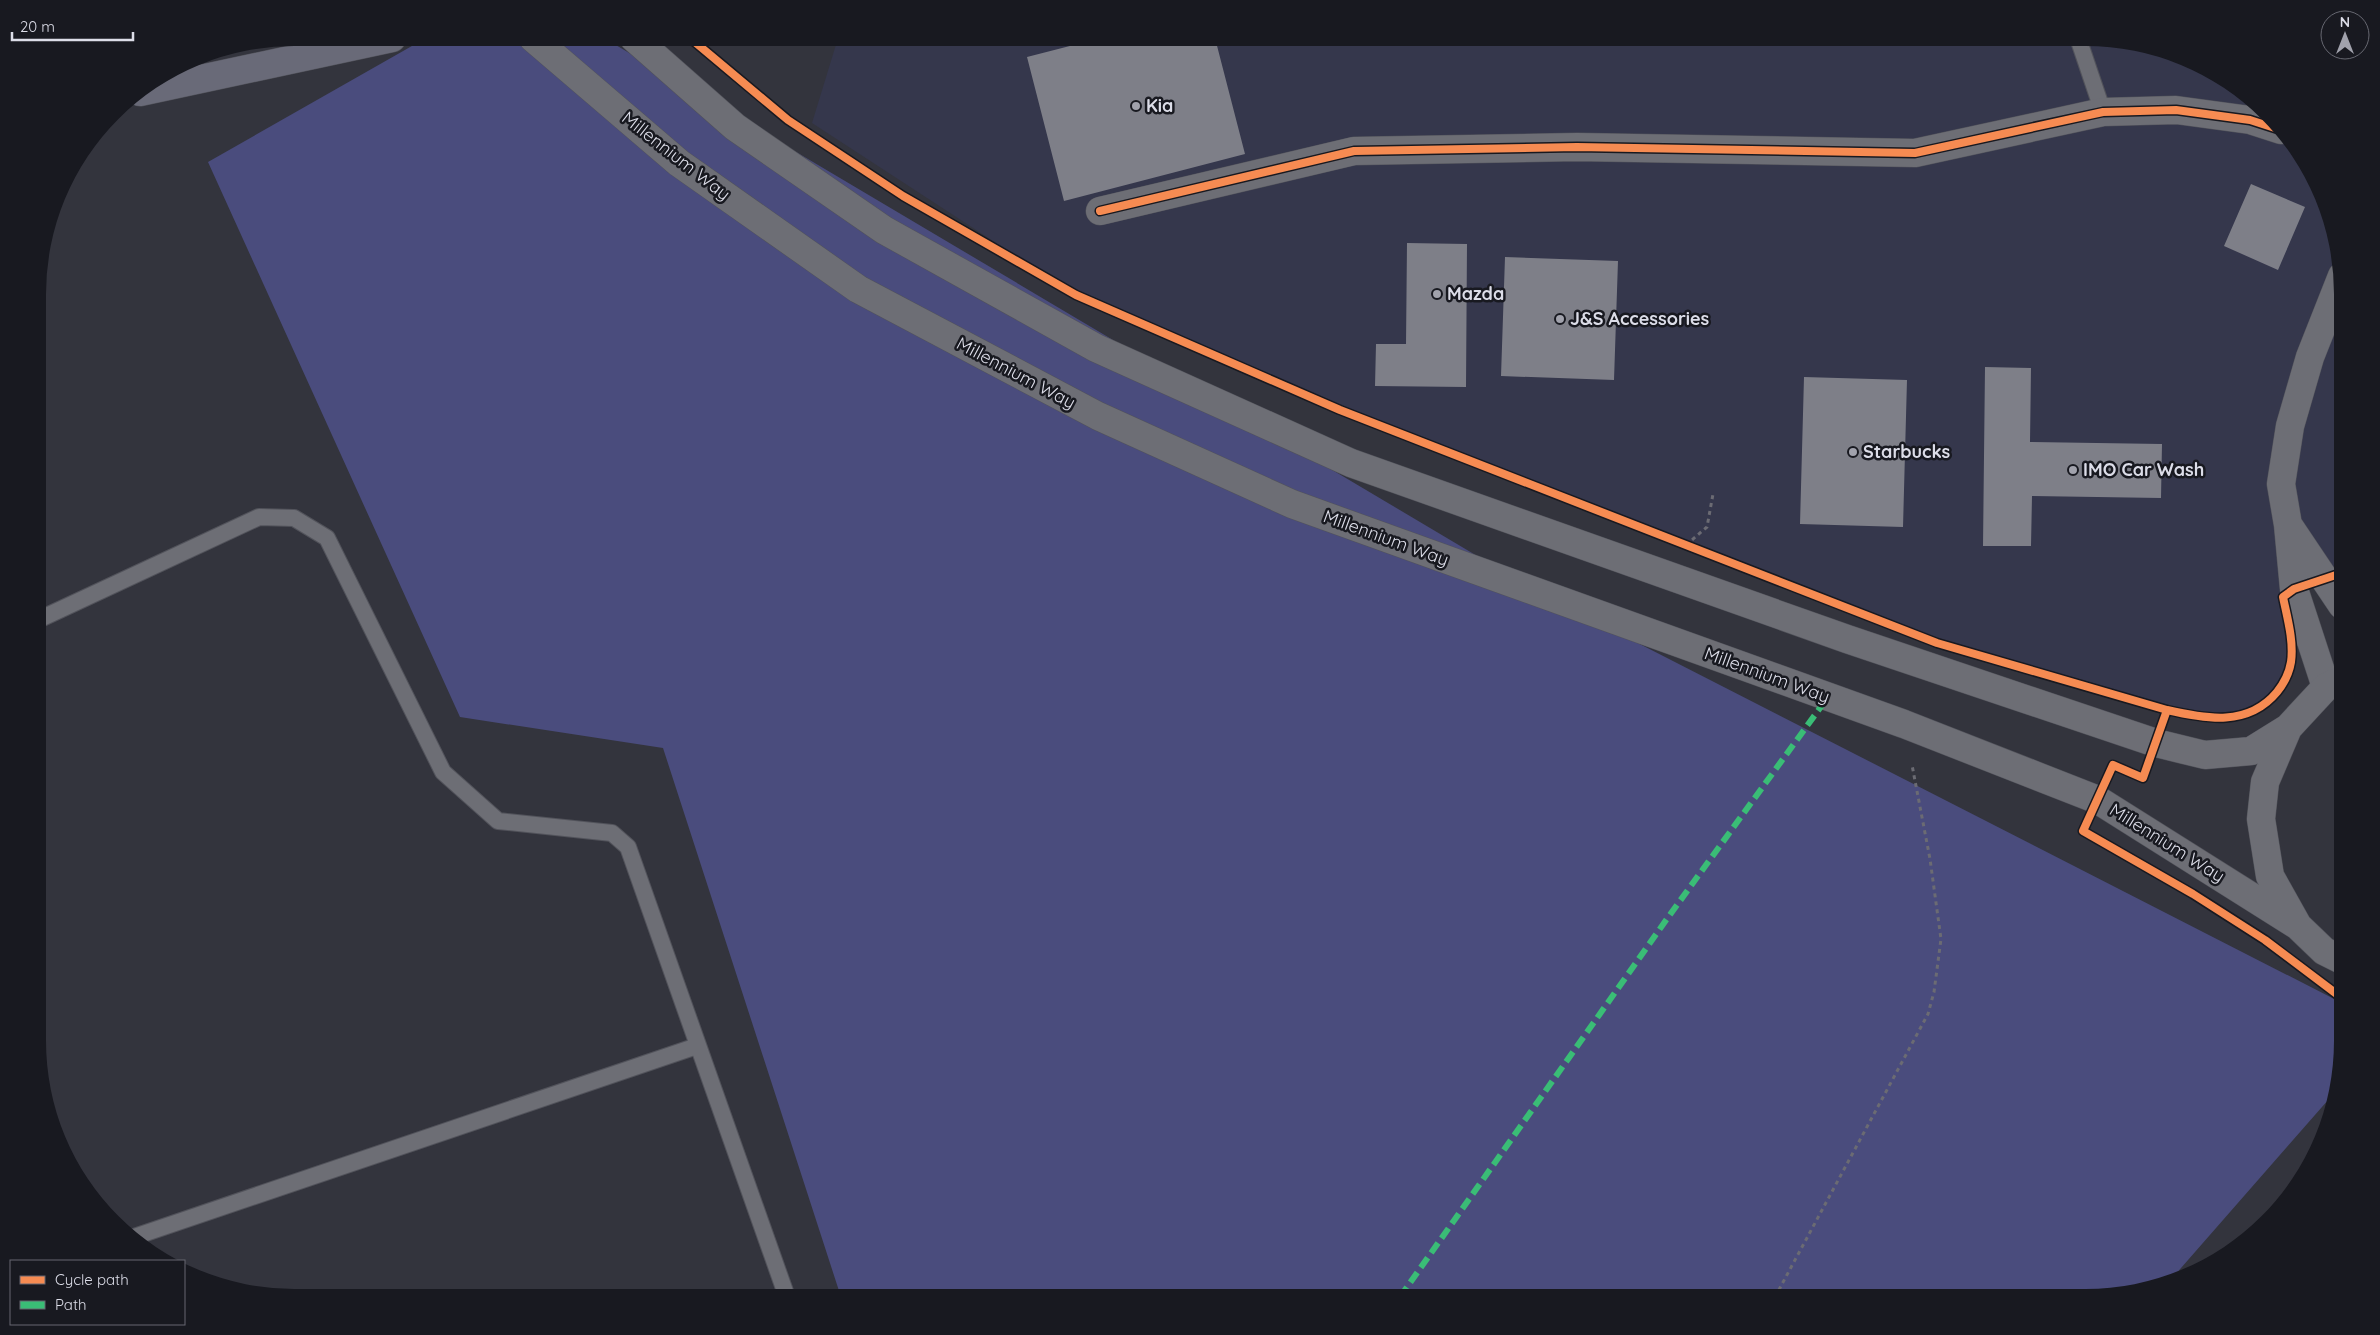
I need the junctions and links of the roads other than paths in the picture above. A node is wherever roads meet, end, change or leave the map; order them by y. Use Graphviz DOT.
graph roads {
  1 [pos="355,46"];
  2 [pos="542,46"];
  3 [pos="643,46"];
  4 [pos="2081,46"];
  5 [pos="156,89"];
  6 [pos="2103,112"];
  7 [pos="2267,125"];
  8 [pos="1100,212"];
  9 [pos="2334,305"];
  10 [pos="2288,525"];
  11 [pos="2334,593"];
  12 [pos="46,616"];
  13 [pos="2334,684"];
  14 [pos="2288,728"];
  15 [pos="2298,926"];
  16 [pos="2334,956"];
  17 [pos="698,1046"];
  18 [pos="140,1235"];
  19 [pos="784,1289"];
  1 -- 5 [label="highway"];
  2 -- 15 [label="main road, Millennium Way"];
  3 -- 14 [label="main road"];
  4 -- 6 [label="lane"];
  6 -- 7 [label="main road"];
  6 -- 8 [label="main road"];
  9 -- 10 [label="main road"];
  10 -- 11 [label="main road"];
  10 -- 13 [label="main road"];
  12 -- 17 [label="lane"];
  13 -- 14 [label="main road"];
  14 -- 15 [label="main road"];
  15 -- 16 [label="main road"];
  17 -- 18 [label="lane"];
  17 -- 19 [label="lane"];
}
